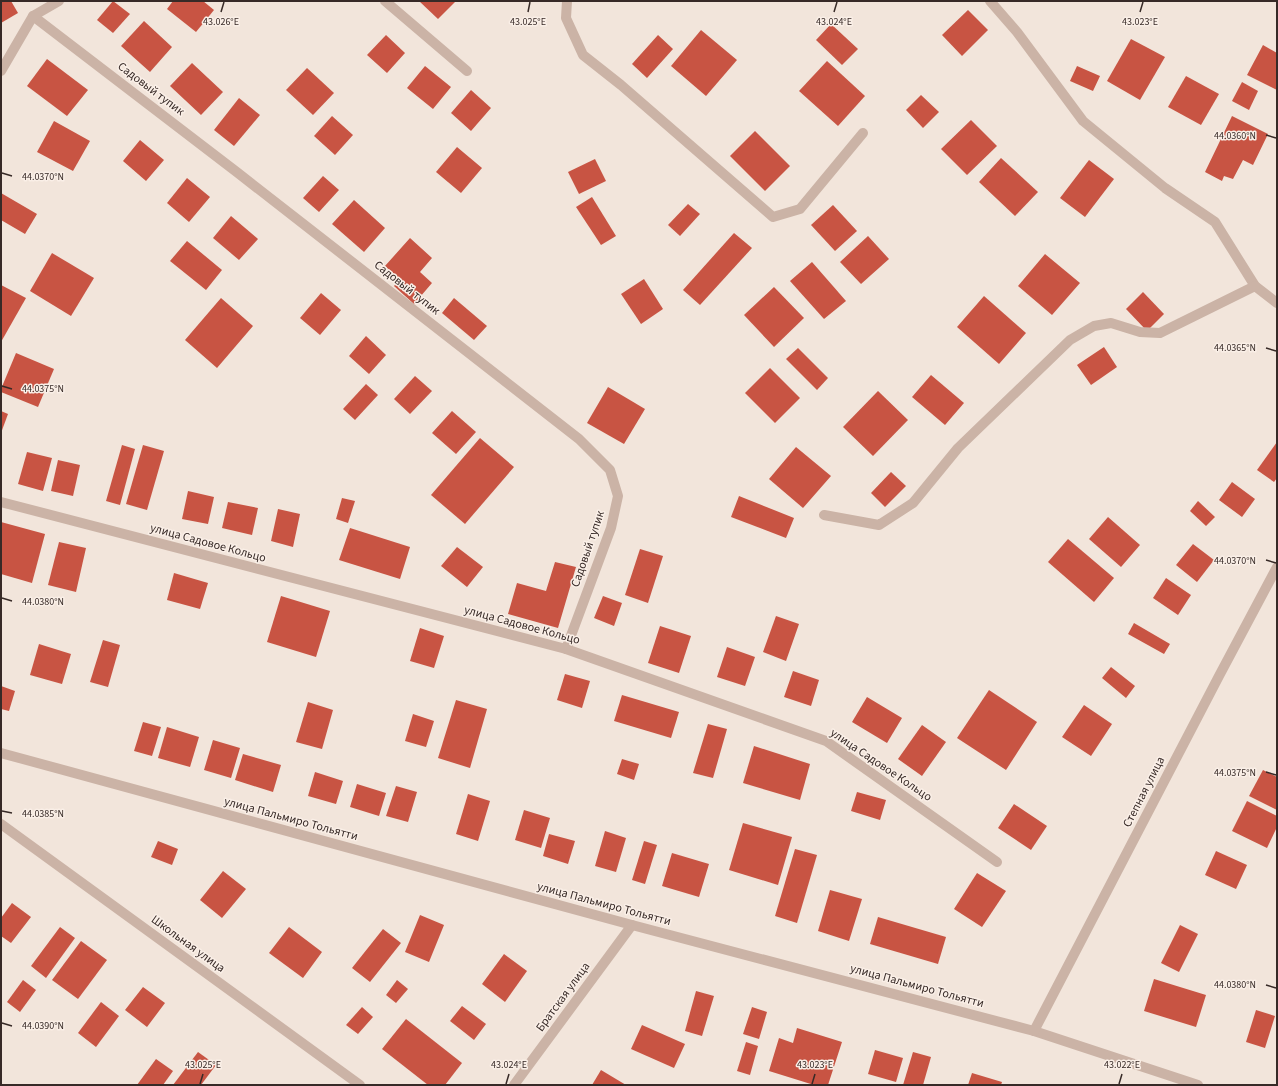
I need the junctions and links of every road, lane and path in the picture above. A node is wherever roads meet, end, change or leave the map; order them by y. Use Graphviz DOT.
graph roads {
  1 [pos="59,1"];
  2 [pos="385,1"];
  3 [pos="567,1"];
  4 [pos="990,1"];
  5 [pos="33,16"];
  6 [pos="1,71"];
  7 [pos="467,71"];
  8 [pos="863,133"];
  9 [pos="1255,286"];
  10 [pos="1277,303"];
  11 [pos="1,502"];
  12 [pos="824,515"];
  13 [pos="1277,567"];
  14 [pos="566,649"];
  15 [pos="1,753"];
  16 [pos="1,824"];
  17 [pos="997,862"];
  18 [pos="632,925"];
  19 [pos="1034,1031"];
  20 [pos="360,1085"];
  21 [pos="514,1085"];
  22 [pos="1198,1085"];
  1 -- 5 [label="street"];
  2 -- 7 [label="street"];
  3 -- 8 [label="street"];
  4 -- 9 [label="street"];
  5 -- 6 [label="street"];
  5 -- 14 [label="street, Садовый тупик"];
  9 -- 10 [label="street"];
  9 -- 12 [label="street"];
  11 -- 14 [label="street, улица Садовое Кольцо"];
  13 -- 19 [label="street, Степная улица"];
  14 -- 17 [label="street, улица Садовое Кольцо"];
  15 -- 18 [label="street, улица Пальмиро Тольятти"];
  16 -- 20 [label="street, Школьная улица"];
  18 -- 19 [label="street, улица Пальмиро Тольятти"];
  18 -- 21 [label="street, Братская улица"];
  19 -- 22 [label="street, улица Пальмиро Тольятти"];
}
